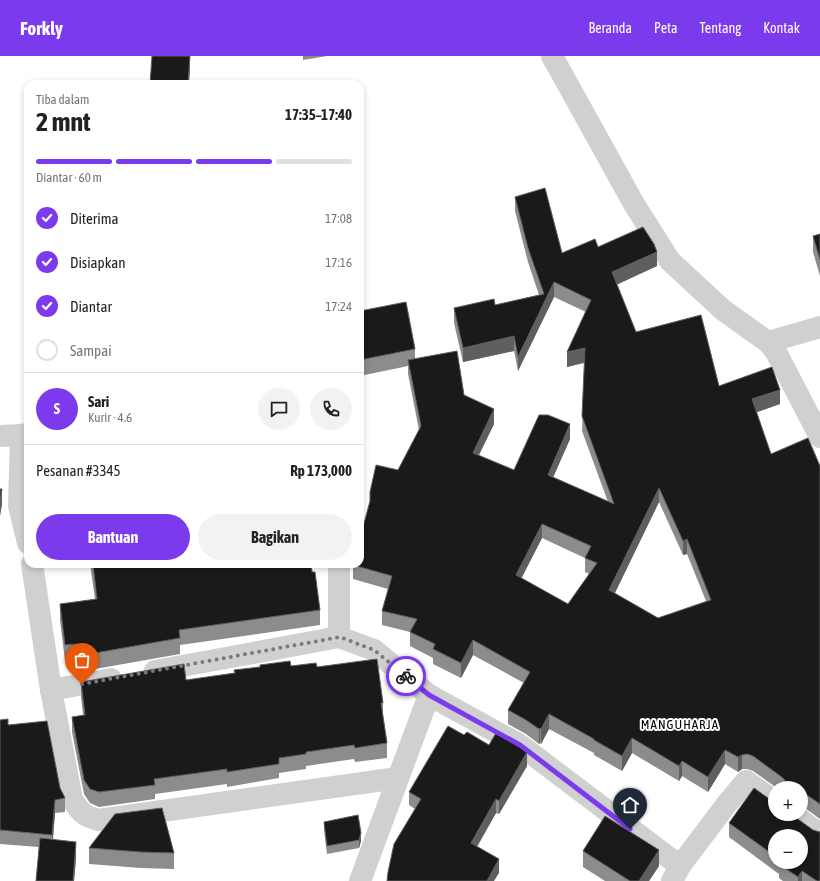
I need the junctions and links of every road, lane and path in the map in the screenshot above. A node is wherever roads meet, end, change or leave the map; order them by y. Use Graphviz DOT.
graph roads {
  1 [pos="552,56"];
  2 [pos="820,327"];
  3 [pos="768,342"];
  4 [pos="16,435"];
  5 [pos="820,437"];
  6 [pos="24,527"];
  7 [pos="33,568"];
  8 [pos="339,568"];
  9 [pos="340,637"];
  10 [pos="51,690"];
  11 [pos="429,695"];
  12 [pos="398,778"];
  13 [pos="768,797"];
  14 [pos="802,821"];
  15 [pos="820,834"];
  16 [pos="676,874"];
  17 [pos="360,881"];
  1 -- 3 [label="street"];
  2 -- 3 [label="street"];
  3 -- 5 [label="street"];
  4 -- 6 [label="street"];
  7 -- 10 [label="street"];
  8 -- 9 [label="street"];
  9 -- 10 [label="street"];
  9 -- 11 [label="street"];
  10 -- 12 [label="street"];
  11 -- 12 [label="street"];
  11 -- 16 [label="street"];
  12 -- 17 [label="street"];
  13 -- 16 [label="street"];
  14 -- 15 [label="street"];
}
